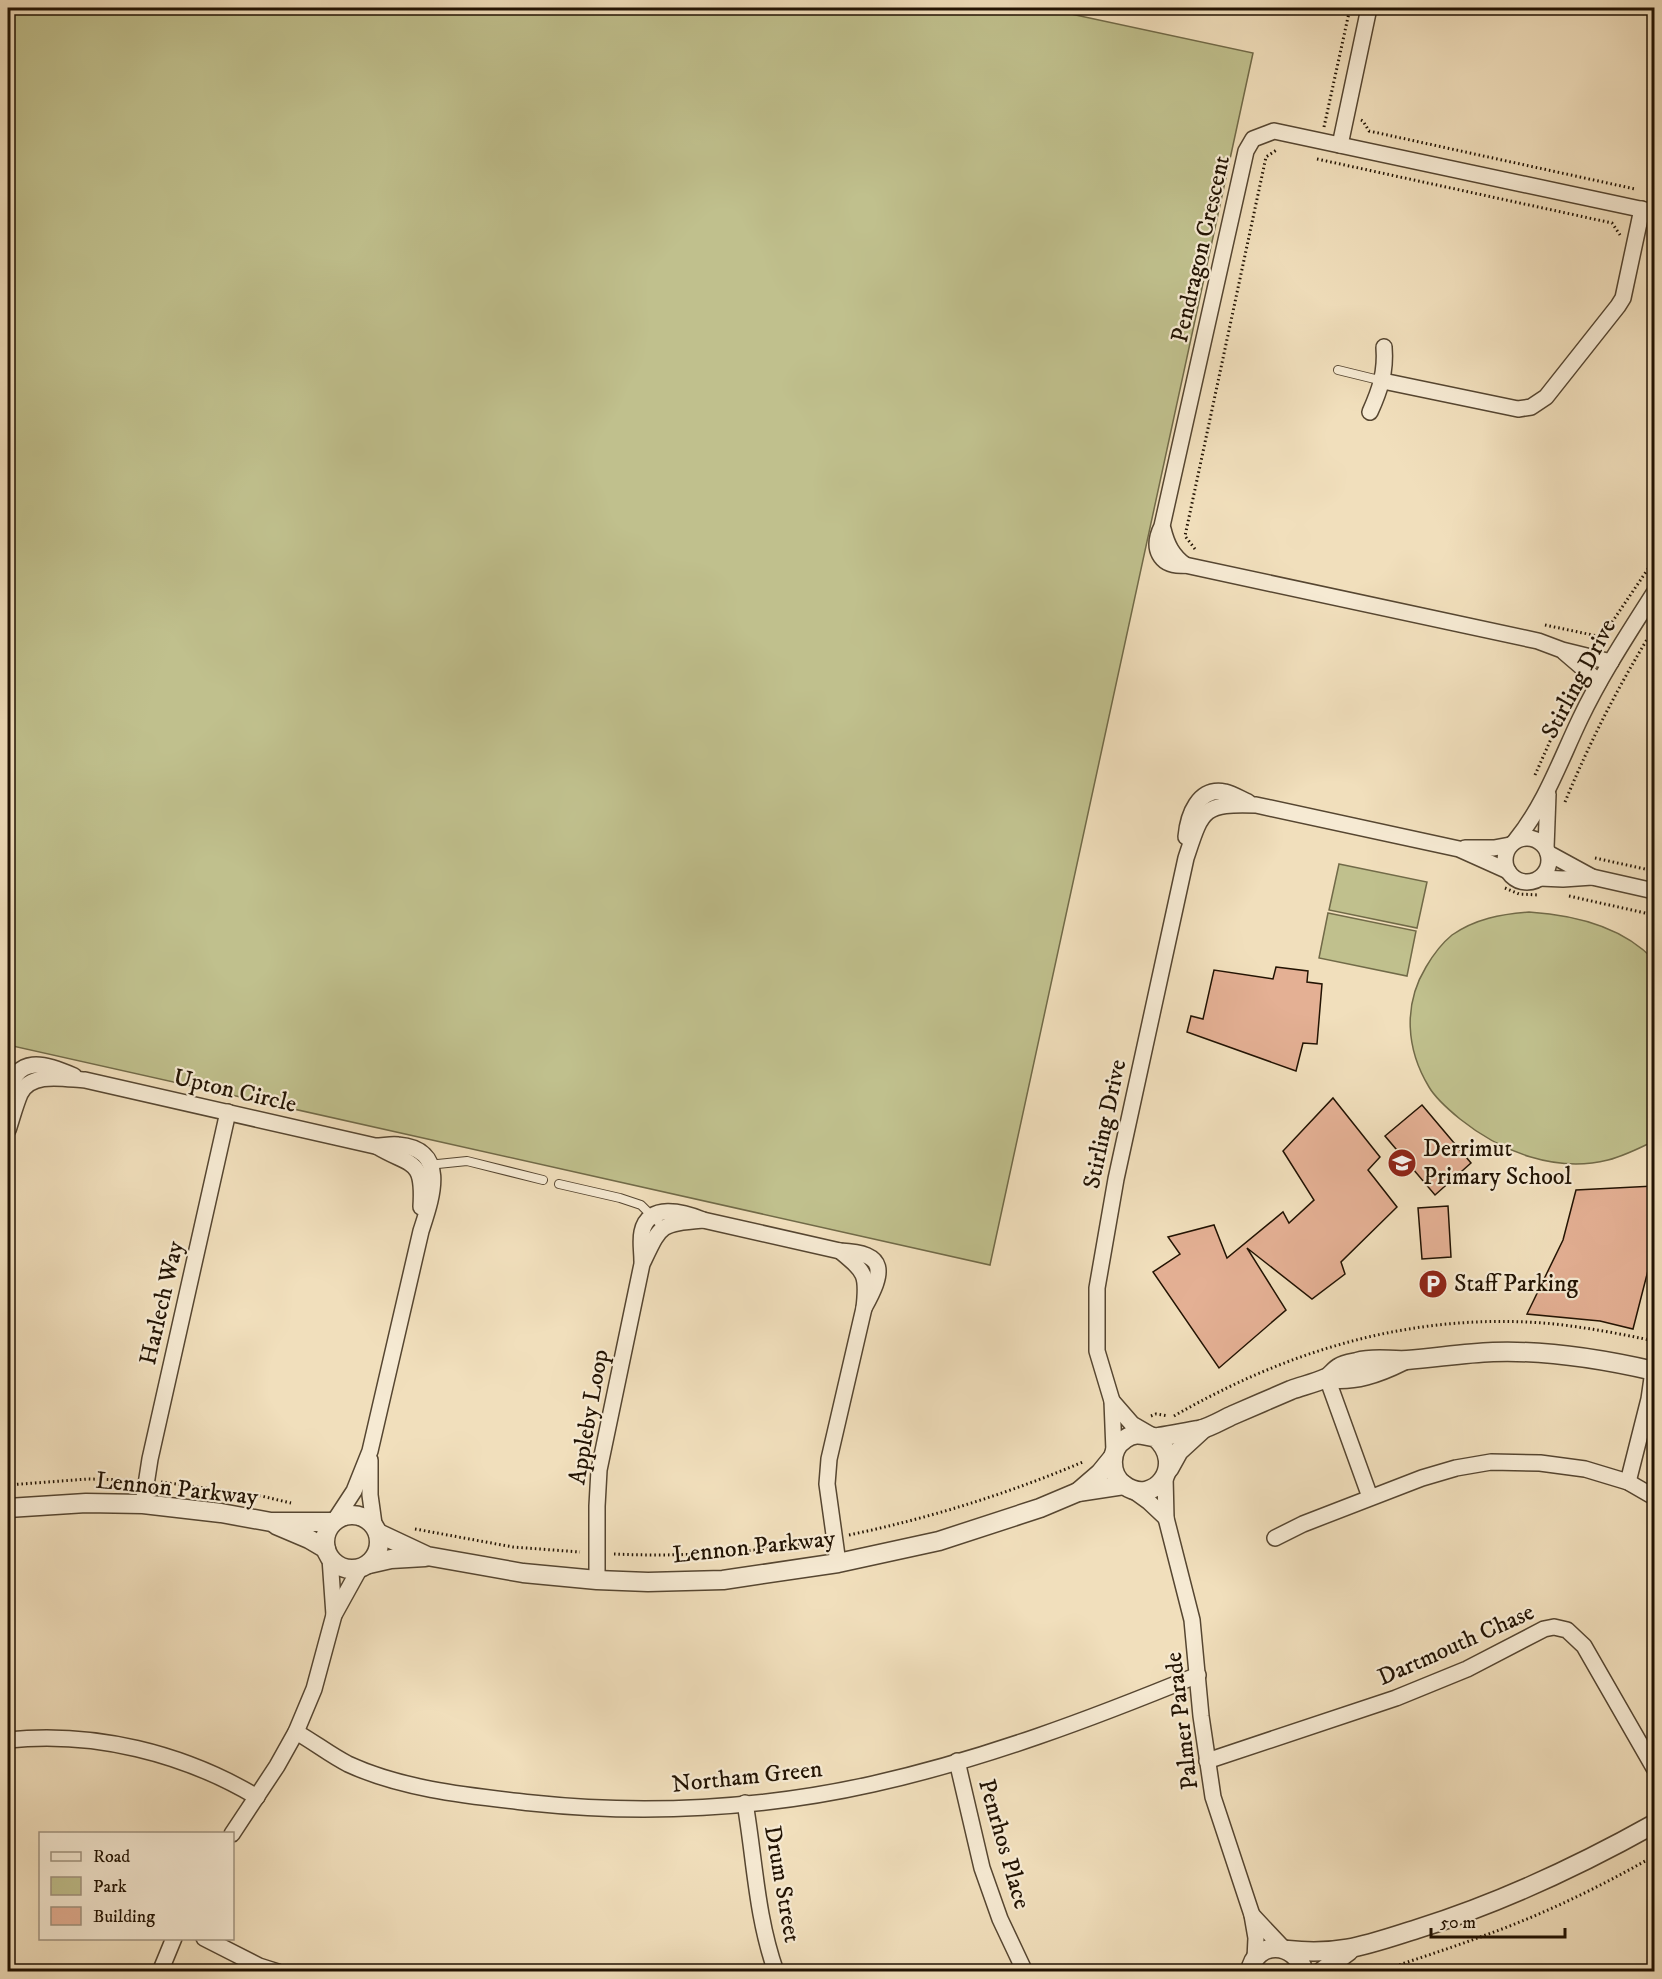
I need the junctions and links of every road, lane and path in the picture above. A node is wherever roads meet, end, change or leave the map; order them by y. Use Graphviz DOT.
graph roads {
  1 [pos="1350,8"];
  2 [pos="1369,8"];
  3 [pos="1616,8"];
  4 [pos="1654,16"];
  5 [pos="1328,113"];
  6 [pos="1346,117"];
  7 [pos="1321,140"];
  8 [pos="1340,145"];
  9 [pos="1288,152"];
  10 [pos="1307,156"];
  11 [pos="1317,159"];
  12 [pos="1643,191"];
  13 [pos="1648,211"];
  14 [pos="1619,235"];
  15 [pos="1637,238"];
  16 [pos="1617,245"];
  17 [pos="1384,347"];
  18 [pos="1338,370"];
  19 [pos="1383,381"];
  20 [pos="1370,412"];
  21 [pos="1204,551"];
  22 [pos="1654,560"];
  23 [pos="1654,593"];
  24 [pos="1544,624"];
  25 [pos="1654,628"];
  26 [pos="1602,637"];
  27 [pos="1562,650"];
  28 [pos="1592,658"];
  29 [pos="1611,662"];
  30 [pos="1599,682"];
  31 [pos="1560,719"];
  32 [pos="1531,783"];
  33 [pos="1548,788"];
  34 [pos="1563,806"];
  35 [pos="1513,843"];
  36 [pos="1459,849"];
  37 [pos="1547,851"];
  38 [pos="1593,858"];
  39 [pos="1508,871"];
  40 [pos="1654,871"];
  41 [pos="1592,877"];
  42 [pos="1540,878"];
  43 [pos="1654,891"];
  44 [pos="1566,896"];
  45 [pos="1654,915"];
  46 [pos="12,1068"];
  47 [pos="86,1080"];
  48 [pos="29,1084"];
  49 [pos="8,1095"];
  50 [pos="228,1112"];
  51 [pos="8,1130"];
  52 [pos="375,1146"];
  53 [pos="431,1164"];
  54 [pos="415,1167"];
  55 [pos="543,1180"];
  56 [pos="560,1184"];
  57 [pos="658,1221"];
  58 [pos="421,1231"];
  59 [pos="840,1251"];
  60 [pos="876,1263"];
  61 [pos="863,1272"];
  62 [pos="864,1308"];
  63 [pos="1654,1369"];
  64 [pos="1327,1378"];
  65 [pos="1112,1401"];
  66 [pos="1203,1429"];
  67 [pos="1154,1437"];
  68 [pos="370,1451"];
  69 [pos="1114,1454"];
  70 [pos="1167,1473"];
  71 [pos="1628,1482"];
  72 [pos="1127,1487"];
  73 [pos="1078,1492"];
  74 [pos="1370,1497"];
  75 [pos="1654,1497"];
  76 [pos="143,1504"];
  77 [pos="8,1508"];
  78 [pos="1166,1518"];
  79 [pos="334,1521"];
  80 [pos="271,1522"];
  81 [pos="376,1528"];
  82 [pos="1275,1538"];
  83 [pos="328,1553"];
  84 [pos="427,1557"];
  85 [pos="837,1563"];
  86 [pos="364,1566"];
  87 [pos="597,1580"];
  88 [pos="334,1615"];
  89 [pos="1198,1676"];
  90 [pos="296,1732"];
  91 [pos="8,1740"];
  92 [pos="957,1761"];
  93 [pos="1207,1761"];
  94 [pos="1654,1768"];
  95 [pos="257,1797"];
  96 [pos="745,1803"];
  97 [pos="1654,1824"];
  98 [pos="233,1832"];
  99 [pos="1654,1856"];
  100 [pos="1252,1915"];
  101 [pos="173,1940"];
  102 [pos="208,1940"];
  103 [pos="1286,1949"];
  104 [pos="1351,1950"];
  105 [pos="1250,1967"];
  106 [pos="160,1971"];
  107 [pos="278,1971"];
  108 [pos="776,1971"];
  109 [pos="1025,1971"];
  110 [pos="1304,1971"];
  111 [pos="1321,1971"];
  112 [pos="1378,1971"];
  1 -- 5 [label="path"];
  2 -- 6 [label="street"];
  3 -- 4 [label="path"];
  5 -- 6 [label="path"];
  5 -- 7 [label="path"];
  6 -- 8 [label="street"];
  6 -- 12 [label="path"];
  7 -- 8 [label="street, Pendragon Crescent"];
  7 -- 11 [label="path"];
  7 -- 27 [label="street, Pendragon Crescent"];
  8 -- 13 [label="street, Pendragon Crescent"];
  9 -- 21 [label="path"];
  10 -- 11 [label="path"];
  11 -- 14 [label="path"];
  13 -- 15 [label="street"];
  14 -- 15 [label="path"];
  14 -- 16 [label="path"];
  15 -- 19 [label="street"];
  17 -- 19 [label="street"];
  18 -- 19 [label="lane"];
  19 -- 20 [label="street"];
  22 -- 26 [label="path"];
  23 -- 29 [label="street, Stirling Drive"];
  24 -- 26 [label="path"];
  25 -- 34 [label="path"];
  26 -- 28 [label="path"];
  27 -- 28 [label="street, Pendragon Crescent"];
  27 -- 30 [label="street, Pendragon Crescent"];
  28 -- 29 [label="street, Pendragon Crescent"];
  29 -- 30 [label="street, Stirling Drive"];
  30 -- 33 [label="street, Stirling Drive"];
  31 -- 32 [label="path"];
  33 -- 35 [label="street, Stirling Drive"];
  33 -- 37 [label="street, Stirling Drive"];
  35 -- 36 [label="street, Stirling Drive"];
  35 -- 37 [label="street"];
  35 -- 39 [label="street"];
  36 -- 39 [label="street, Stirling Drive"];
  36 -- 65 [label="street, Stirling Drive"];
  37 -- 41 [label="street"];
  37 -- 42 [label="street"];
  38 -- 40 [label="path"];
  39 -- 42 [label="street"];
  41 -- 42 [label="street"];
  41 -- 43 [label="street"];
  44 -- 45 [label="path"];
  46 -- 47 [label="street, Upton Circle"];
  46 -- 48 [label="lane"];
  46 -- 49 [label="street"];
  47 -- 48 [label="street, Upton Circle"];
  47 -- 50 [label="street, Upton Circle"];
  48 -- 51 [label="street"];
  50 -- 52 [label="street, Upton Circle"];
  50 -- 76 [label="street, Harlech Way"];
  52 -- 53 [label="street, Upton Circle"];
  52 -- 54 [label="street, Upton Circle"];
  53 -- 54 [label="lane"];
  53 -- 55 [label="lane"];
  53 -- 58 [label="street"];
  54 -- 58 [label="street"];
  56 -- 57 [label="lane"];
  57 -- 59 [label="street"];
  57 -- 87 [label="street, Appleby Loop"];
  58 -- 68 [label="street"];
  59 -- 60 [label="street"];
  59 -- 61 [label="street"];
  60 -- 61 [label="lane"];
  60 -- 62 [label="street"];
  61 -- 62 [label="street"];
  62 -- 85 [label="street"];
  63 -- 64 [label="street, Lennon Parkway"];
  63 -- 71 [label="street"];
  64 -- 66 [label="street, Lennon Parkway"];
  64 -- 74 [label="street"];
  65 -- 67 [label="street, Stirling Drive"];
  65 -- 69 [label="street, Stirling Drive"];
  66 -- 67 [label="street, Lennon Parkway"];
  66 -- 70 [label="street, Lennon Parkway"];
  67 -- 69 [label="street, Lennon Parkway"];
  67 -- 70 [label="street"];
  68 -- 79 [label="street"];
  68 -- 81 [label="street"];
  69 -- 72 [label="street"];
  69 -- 73 [label="street, Lennon Parkway"];
  70 -- 72 [label="street, Lennon Parkway"];
  70 -- 78 [label="street, Palmer Parade"];
  71 -- 74 [label="street"];
  71 -- 75 [label="street"];
  72 -- 73 [label="street, Lennon Parkway"];
  72 -- 78 [label="street"];
  73 -- 85 [label="street, Lennon Parkway"];
  74 -- 82 [label="street"];
  76 -- 77 [label="street, Lennon Parkway"];
  76 -- 80 [label="street, Lennon Parkway"];
  78 -- 89 [label="street, Palmer Parade"];
  79 -- 80 [label="street, Lennon Parkway"];
  79 -- 81 [label="street"];
  79 -- 83 [label="street"];
  80 -- 83 [label="street, Lennon Parkway"];
  81 -- 84 [label="street, Lennon Parkway"];
  81 -- 86 [label="street"];
  83 -- 86 [label="street"];
  83 -- 88 [label="street"];
  84 -- 86 [label="street, Lennon Parkway"];
  84 -- 87 [label="street, Lennon Parkway"];
  85 -- 87 [label="street, Lennon Parkway"];
  86 -- 88 [label="street"];
  88 -- 90 [label="street"];
  89 -- 92 [label="street, Northam Green"];
  89 -- 93 [label="street, Palmer Parade"];
  90 -- 95 [label="street"];
  90 -- 96 [label="street, Northam Green"];
  91 -- 95 [label="street"];
  92 -- 96 [label="street, Northam Green"];
  92 -- 109 [label="street, Penrhos Place"];
  93 -- 94 [label="street, Dartmouth Chase"];
  93 -- 100 [label="street, Palmer Parade"];
  95 -- 98 [label="street"];
  96 -- 108 [label="street, Drum Street"];
  97 -- 104 [label="street"];
  99 -- 112 [label="path"];
  100 -- 103 [label="street, Palmer Parade"];
  100 -- 105 [label="street, Palmer Parade"];
  101 -- 106 [label="street"];
  102 -- 107 [label="street"];
  103 -- 104 [label="street"];
  103 -- 105 [label="street"];
  103 -- 110 [label="street"];
  104 -- 111 [label="street"];
}
